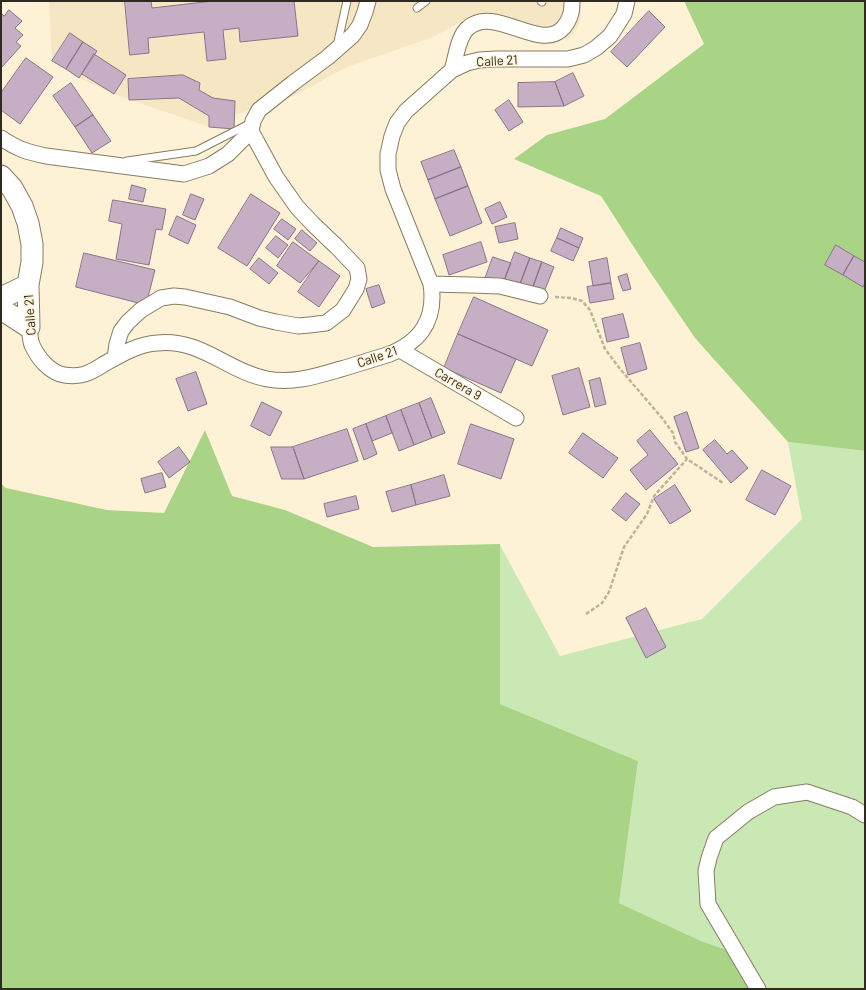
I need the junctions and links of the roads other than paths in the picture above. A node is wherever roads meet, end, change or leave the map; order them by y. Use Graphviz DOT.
graph roads {
  1 [pos="347,1"];
  2 [pos="368,1"];
  3 [pos="426,1"];
  4 [pos="572,1"];
  5 [pos="627,1"];
  6 [pos="417,8"];
  7 [pos="336,50"];
  8 [pos="452,70"];
  9 [pos="252,126"];
  10 [pos="1,138"];
  11 [pos="106,164"];
  12 [pos="1,176"];
  13 [pos="431,284"];
  14 [pos="28,285"];
  15 [pos="540,296"];
  16 [pos="1,298"];
  17 [pos="1,310"];
  18 [pos="29,327"];
  19 [pos="400,350"];
  20 [pos="115,358"];
  21 [pos="516,418"];
  22 [pos="865,815"];
  23 [pos="758,989"];
  1 -- 7 [label="lane"];
  2 -- 7 [label="street"];
  3 -- 6 [label="lane"];
  4 -- 8 [label="street"];
  5 -- 8 [label="street, Calle 21"];
  7 -- 9 [label="street"];
  8 -- 13 [label="street, Calle 21"];
  9 -- 11 [label="lane"];
  9 -- 11 [label="street"];
  9 -- 20 [label="street"];
  10 -- 11 [label="street"];
  12 -- 14 [label="main road, Calle 21"];
  13 -- 15 [label="street"];
  13 -- 19 [label="street, Calle 21"];
  14 -- 16 [label="main road"];
  14 -- 18 [label="main road, Calle 21"];
  17 -- 18 [label="main road"];
  18 -- 20 [label="street, Calle 21"];
  19 -- 20 [label="street, Calle 21"];
  19 -- 21 [label="street, Carrera 9"];
  22 -- 23 [label="street"];
}
